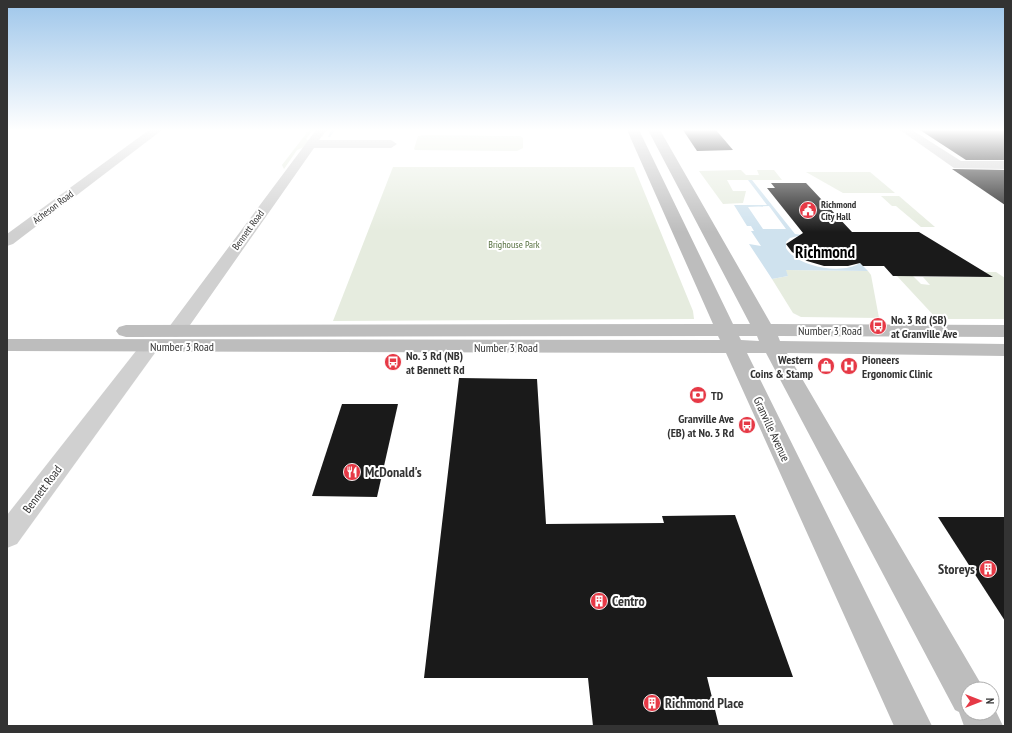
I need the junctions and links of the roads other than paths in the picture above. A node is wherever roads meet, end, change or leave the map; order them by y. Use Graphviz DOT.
graph roads {
  1 [pos="110,164"];
  2 [pos="296,164"];
  3 [pos="649,164"];
  4 [pos="673,164"];
  5 [pos="957,164"];
  6 [pos="1005,165"];
  7 [pos="7,241"];
  8 [pos="7,331"];
  9 [pos="184,331"];
  10 [pos="1005,331"];
  11 [pos="730,338"];
  12 [pos="768,338"];
  13 [pos="7,345"];
  14 [pos="150,346"];
  15 [pos="1005,350"];
  16 [pos="7,536"];
  17 [pos="960,684"];
  18 [pos="913,726"];
  1 -- 7 [label="street, Acheson Road"];
  2 -- 9 [label="street, Bennett Road"];
  3 -- 11 [label="main road, Granville Avenue"];
  4 -- 12 [label="main road"];
  5 -- 6 [label="street"];
  8 -- 9 [label="main road, Number 3 Road"];
  9 -- 11 [label="main road, Number 3 Road"];
  9 -- 14 [label="main road"];
  10 -- 12 [label="main road, Number 3 Road"];
  11 -- 12 [label="main road, Number 3 Road"];
  11 -- 14 [label="main road, Number 3 Road"];
  11 -- 18 [label="main road, Granville Avenue"];
  12 -- 15 [label="main road, Number 3 Road"];
  12 -- 17 [label="main road"];
  13 -- 14 [label="main road, Number 3 Road"];
  14 -- 16 [label="street, Bennett Road"];
}
